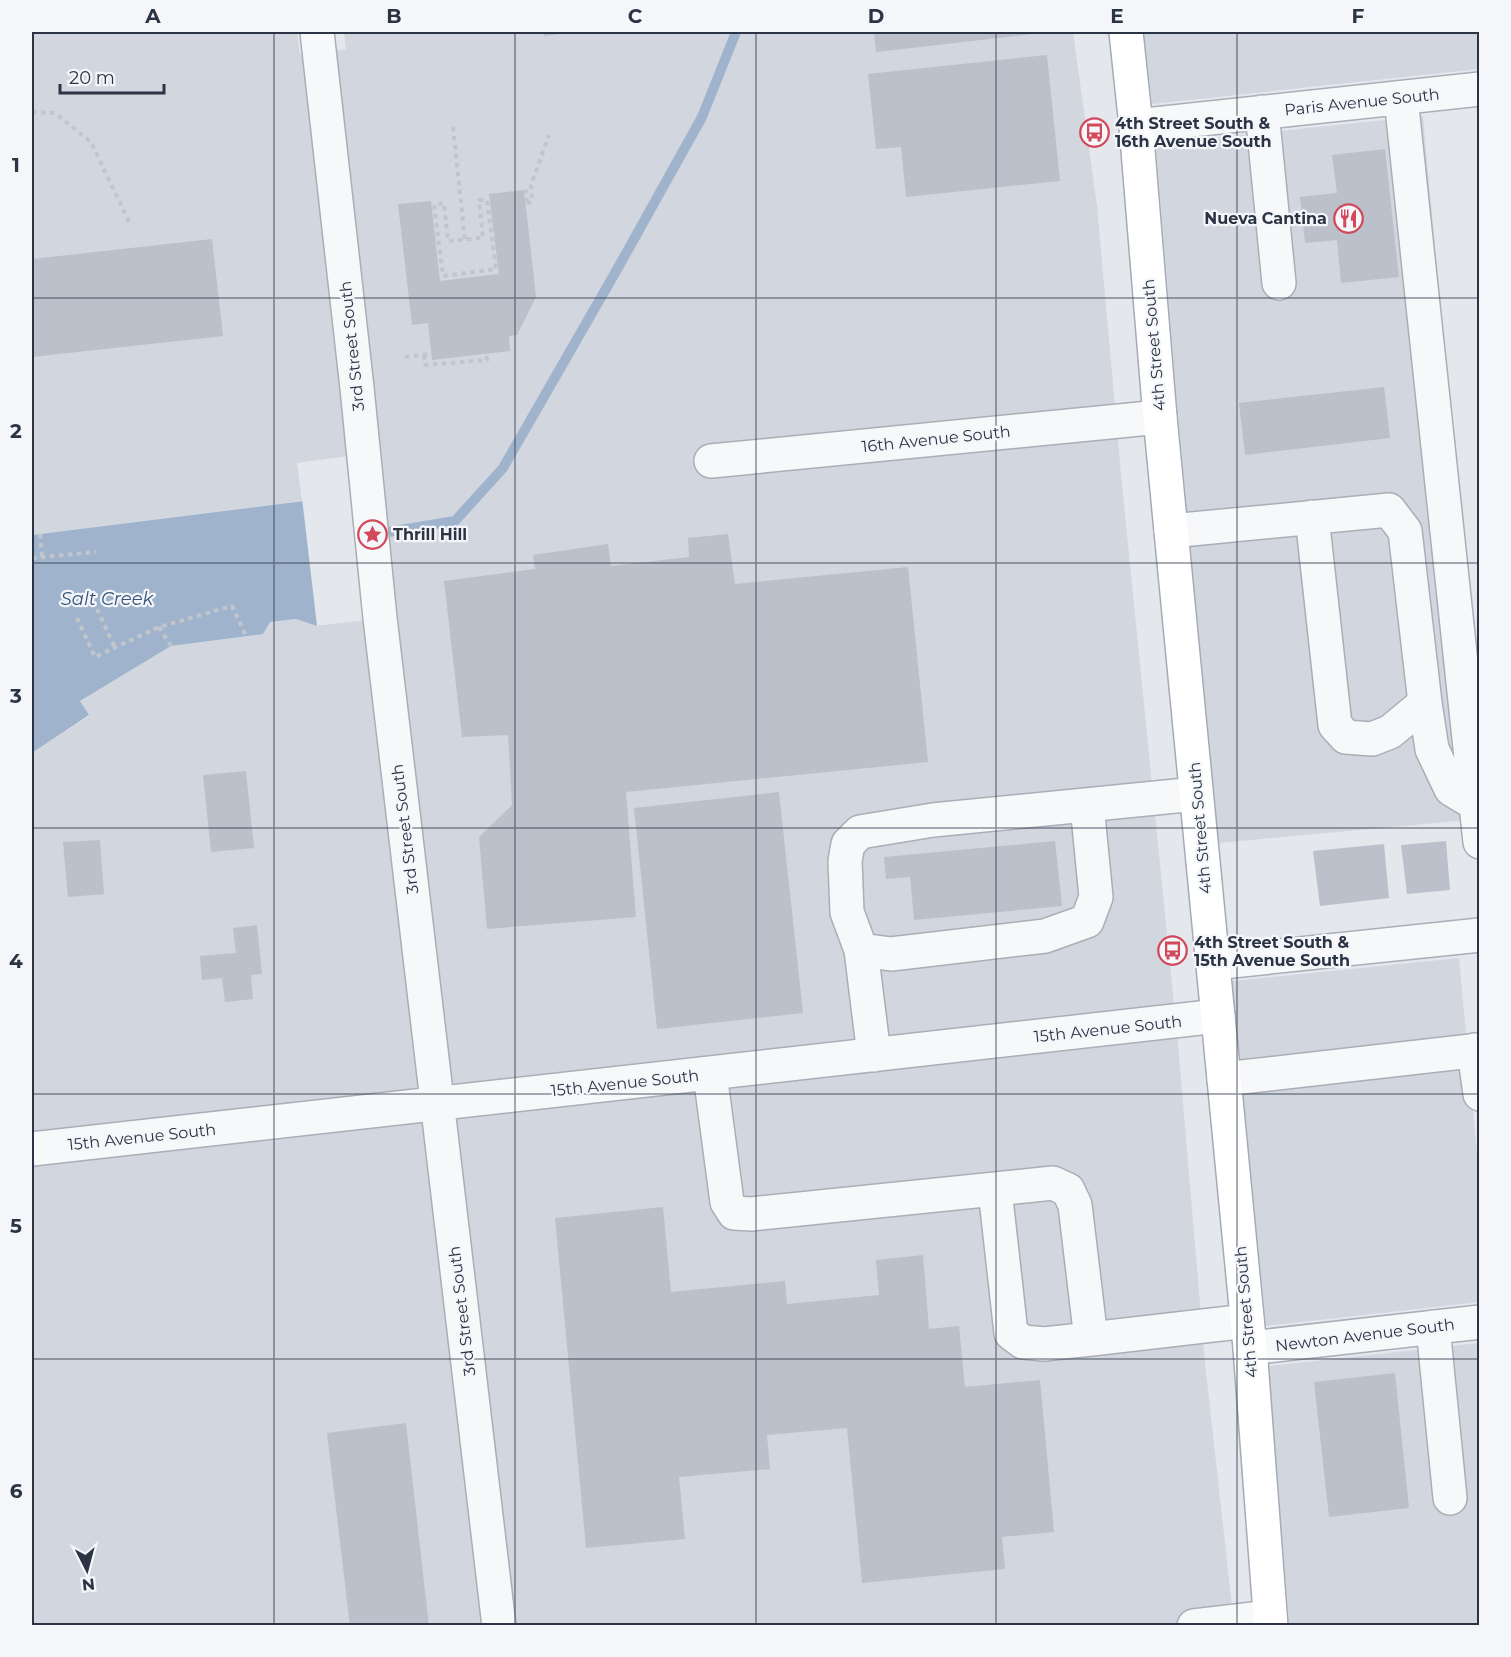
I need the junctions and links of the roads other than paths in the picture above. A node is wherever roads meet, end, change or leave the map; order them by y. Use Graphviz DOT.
graph roads {
  1 [pos="317,32"];
  2 [pos="1126,32"];
  3 [pos="1479,89"];
  4 [pos="1401,98"];
  5 [pos="1262,112"];
  6 [pos="1136,126"];
  7 [pos="1279,283"];
  8 [pos="1160,417"];
  9 [pos="711,461"];
  10 [pos="1312,517"];
  11 [pos="1171,531"];
  12 [pos="1425,703"];
  13 [pos="1196,794"];
  14 [pos="1476,804"];
  15 [pos="1087,806"];
  16 [pos="1479,842"];
  17 [pos="1479,935"];
  18 [pos="861,950"];
  19 [pos="1212,963"];
  20 [pos="1218,1016"];
  21 [pos="1477,1050"];
  22 [pos="874,1054"];
  23 [pos="710,1074"];
  24 [pos="1224,1079"];
  25 [pos="1479,1094"];
  26 [pos="438,1104"];
  27 [pos="32,1149"];
  28 [pos="995,1190"];
  29 [pos="1475,1317"];
  30 [pos="1434,1327"];
  31 [pos="1249,1335"];
  32 [pos="1090,1339"];
  33 [pos="1450,1498"];
  34 [pos="1270,1622"];
  35 [pos="499,1626"];
  36 [pos="1194,1626"];
  1 -- 26 [label="street, 3rd Street South"];
  2 -- 6 [label="main road, 4th Street South"];
  3 -- 4 [label="street, Paris Avenue South"];
  4 -- 5 [label="street, Paris Avenue South"];
  4 -- 14 [label="street"];
  5 -- 6 [label="street, Paris Avenue South"];
  5 -- 7 [label="street"];
  6 -- 8 [label="main road, 4th Street South"];
  8 -- 9 [label="street, 16th Avenue South"];
  8 -- 11 [label="main road, 4th Street South"];
  10 -- 11 [label="street"];
  10 -- 12 [label="street"];
  10 -- 12 [label="street"];
  11 -- 13 [label="main road, 4th Street South"];
  12 -- 14 [label="street"];
  13 -- 15 [label="street"];
  13 -- 19 [label="main road, 4th Street South"];
  14 -- 16 [label="street"];
  15 -- 18 [label="street"];
  15 -- 18 [label="street"];
  17 -- 19 [label="street"];
  18 -- 22 [label="street"];
  19 -- 20 [label="main road, 4th Street South"];
  20 -- 22 [label="street, 15th Avenue South"];
  20 -- 24 [label="main road, 4th Street South"];
  21 -- 24 [label="street"];
  21 -- 25 [label="street"];
  22 -- 23 [label="street, 15th Avenue South"];
  23 -- 26 [label="street, 15th Avenue South"];
  23 -- 28 [label="street"];
  24 -- 31 [label="main road, 4th Street South"];
  26 -- 27 [label="street, 15th Avenue South"];
  26 -- 35 [label="street, 3rd Street South"];
  28 -- 32 [label="street, Newton Avenue South"];
  28 -- 32 [label="street"];
  29 -- 30 [label="street, Newton Avenue South"];
  30 -- 31 [label="street, Newton Avenue South"];
  30 -- 33 [label="street"];
  31 -- 32 [label="street, Newton Avenue South"];
  31 -- 34 [label="main road, 4th Street South"];
  34 -- 36 [label="street"];
}
